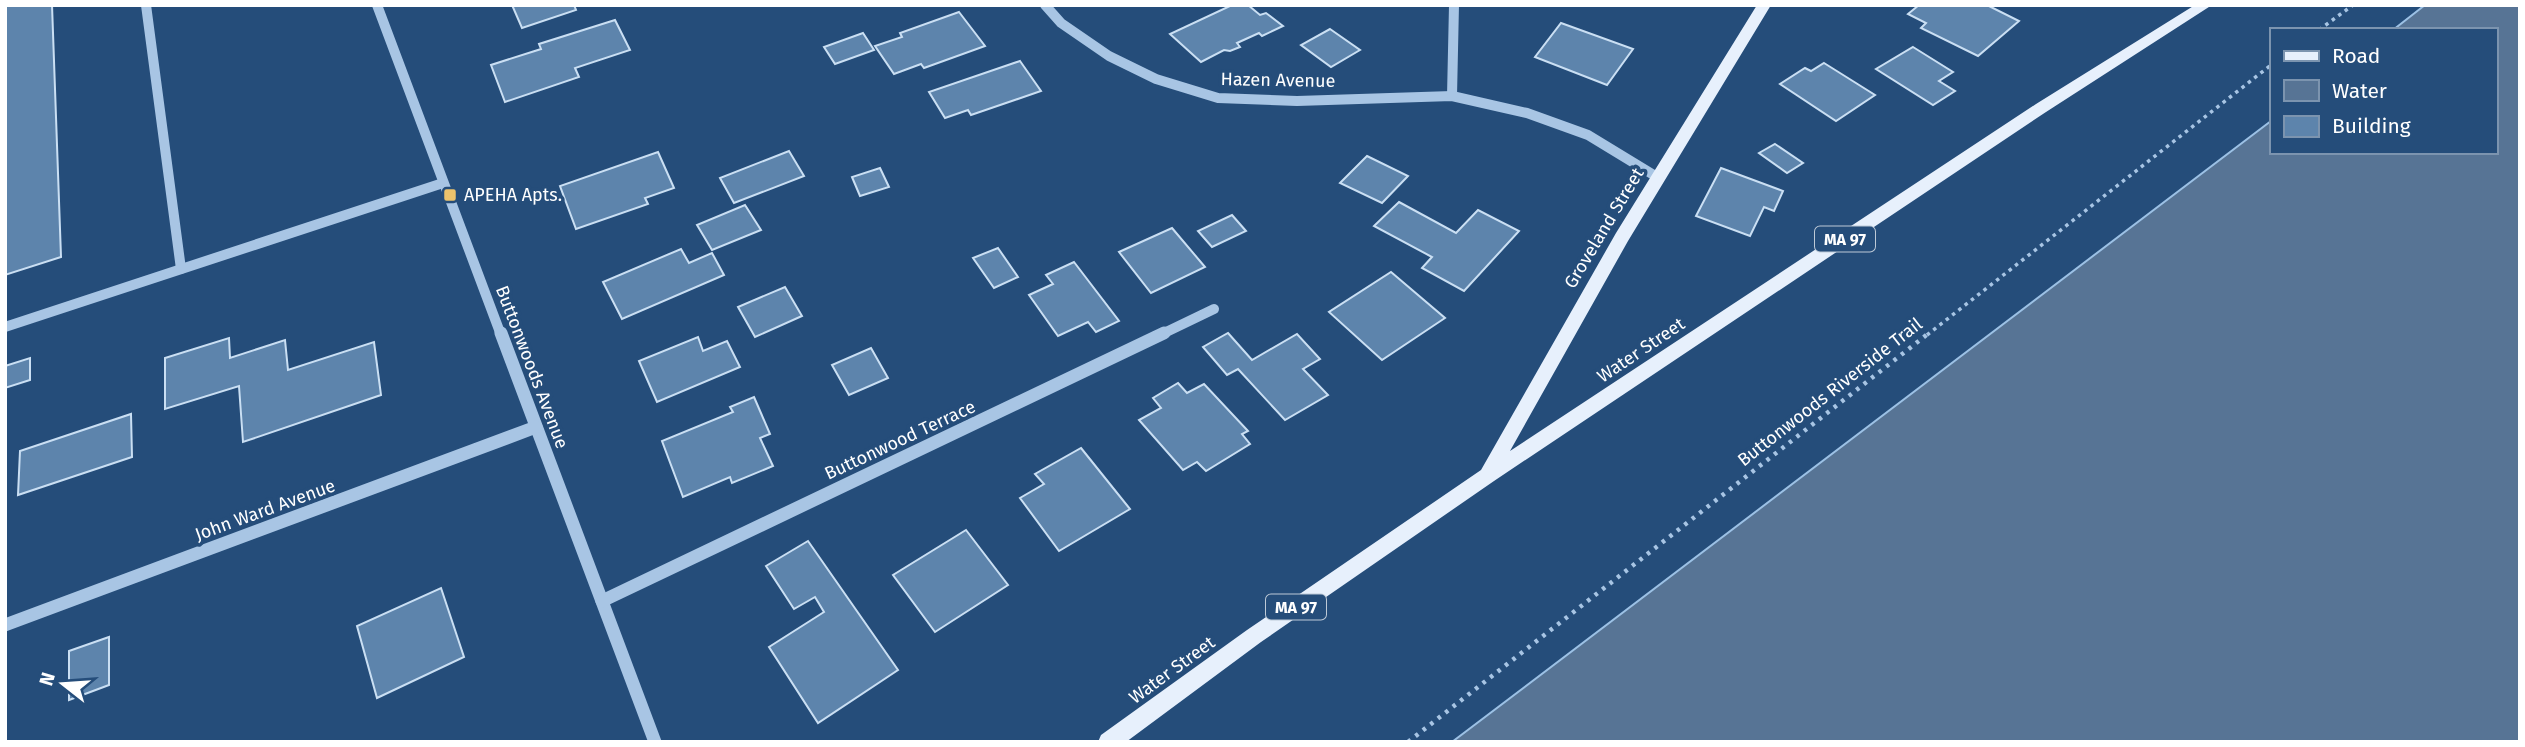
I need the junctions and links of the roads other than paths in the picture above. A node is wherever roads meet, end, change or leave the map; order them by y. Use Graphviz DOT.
graph roads {
  1 [pos="146,5"];
  2 [pos="377,5"];
  3 [pos="1045,5"];
  4 [pos="1454,5"];
  5 [pos="1764,5"];
  6 [pos="2205,5"];
  7 [pos="1452,96"];
  8 [pos="1657,177"];
  9 [pos="443,183"];
  10 [pos="181,269"];
  11 [pos="1214,309"];
  12 [pos="5,327"];
  13 [pos="536,427"];
  14 [pos="1487,476"];
  15 [pos="602,601"];
  16 [pos="5,625"];
  17 [pos="655,742"];
  18 [pos="1108,742"];
  1 -- 10 [label="street"];
  2 -- 9 [label="street, Buttonwoods Avenue"];
  3 -- 7 [label="street, Hazen Avenue"];
  4 -- 7 [label="street"];
  5 -- 8 [label="main road, Groveland Street"];
  6 -- 14 [label="main road, Water Street / MA 97"];
  7 -- 8 [label="street, Hazen Avenue"];
  8 -- 14 [label="main road, Groveland Street"];
  9 -- 10 [label="street"];
  9 -- 13 [label="street, Buttonwoods Avenue"];
  10 -- 12 [label="lane"];
  11 -- 15 [label="street, Buttonwood Terrace"];
  13 -- 15 [label="street, Buttonwoods Avenue"];
  13 -- 16 [label="street, John Ward Avenue"];
  14 -- 18 [label="main road, Water Street / MA 97"];
  15 -- 17 [label="street, Buttonwoods Avenue"];
}
